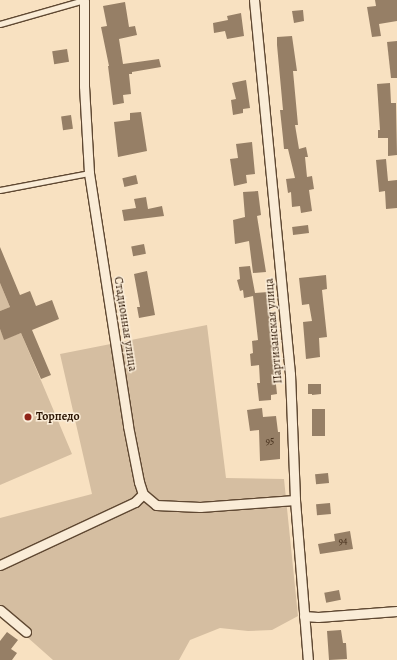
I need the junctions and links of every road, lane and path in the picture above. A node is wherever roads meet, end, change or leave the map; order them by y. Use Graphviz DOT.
graph roads {
  1 [pos="84,0"];
  2 [pos="254,0"];
  3 [pos="0,24"];
  4 [pos="90,173"];
  5 [pos="0,190"];
  6 [pos="143,494"];
  7 [pos="295,500"];
  8 [pos="0,565"];
  9 [pos="0,610"];
  10 [pos="397,611"];
  11 [pos="304,616"];
  12 [pos="26,632"];
  13 [pos="308,660"];
  1 -- 3 [label="lane"];
  1 -- 4 [label="street, Стадионная улица"];
  2 -- 7 [label="street, Партизанская улица"];
  4 -- 5 [label="lane"];
  4 -- 6 [label="street, Стадионная улица"];
  6 -- 7 [label="street"];
  6 -- 8 [label="street"];
  7 -- 11 [label="street, Партизанская улица"];
  9 -- 12 [label="street"];
  10 -- 11 [label="street"];
  11 -- 13 [label="street, Партизанская улица"];
}
